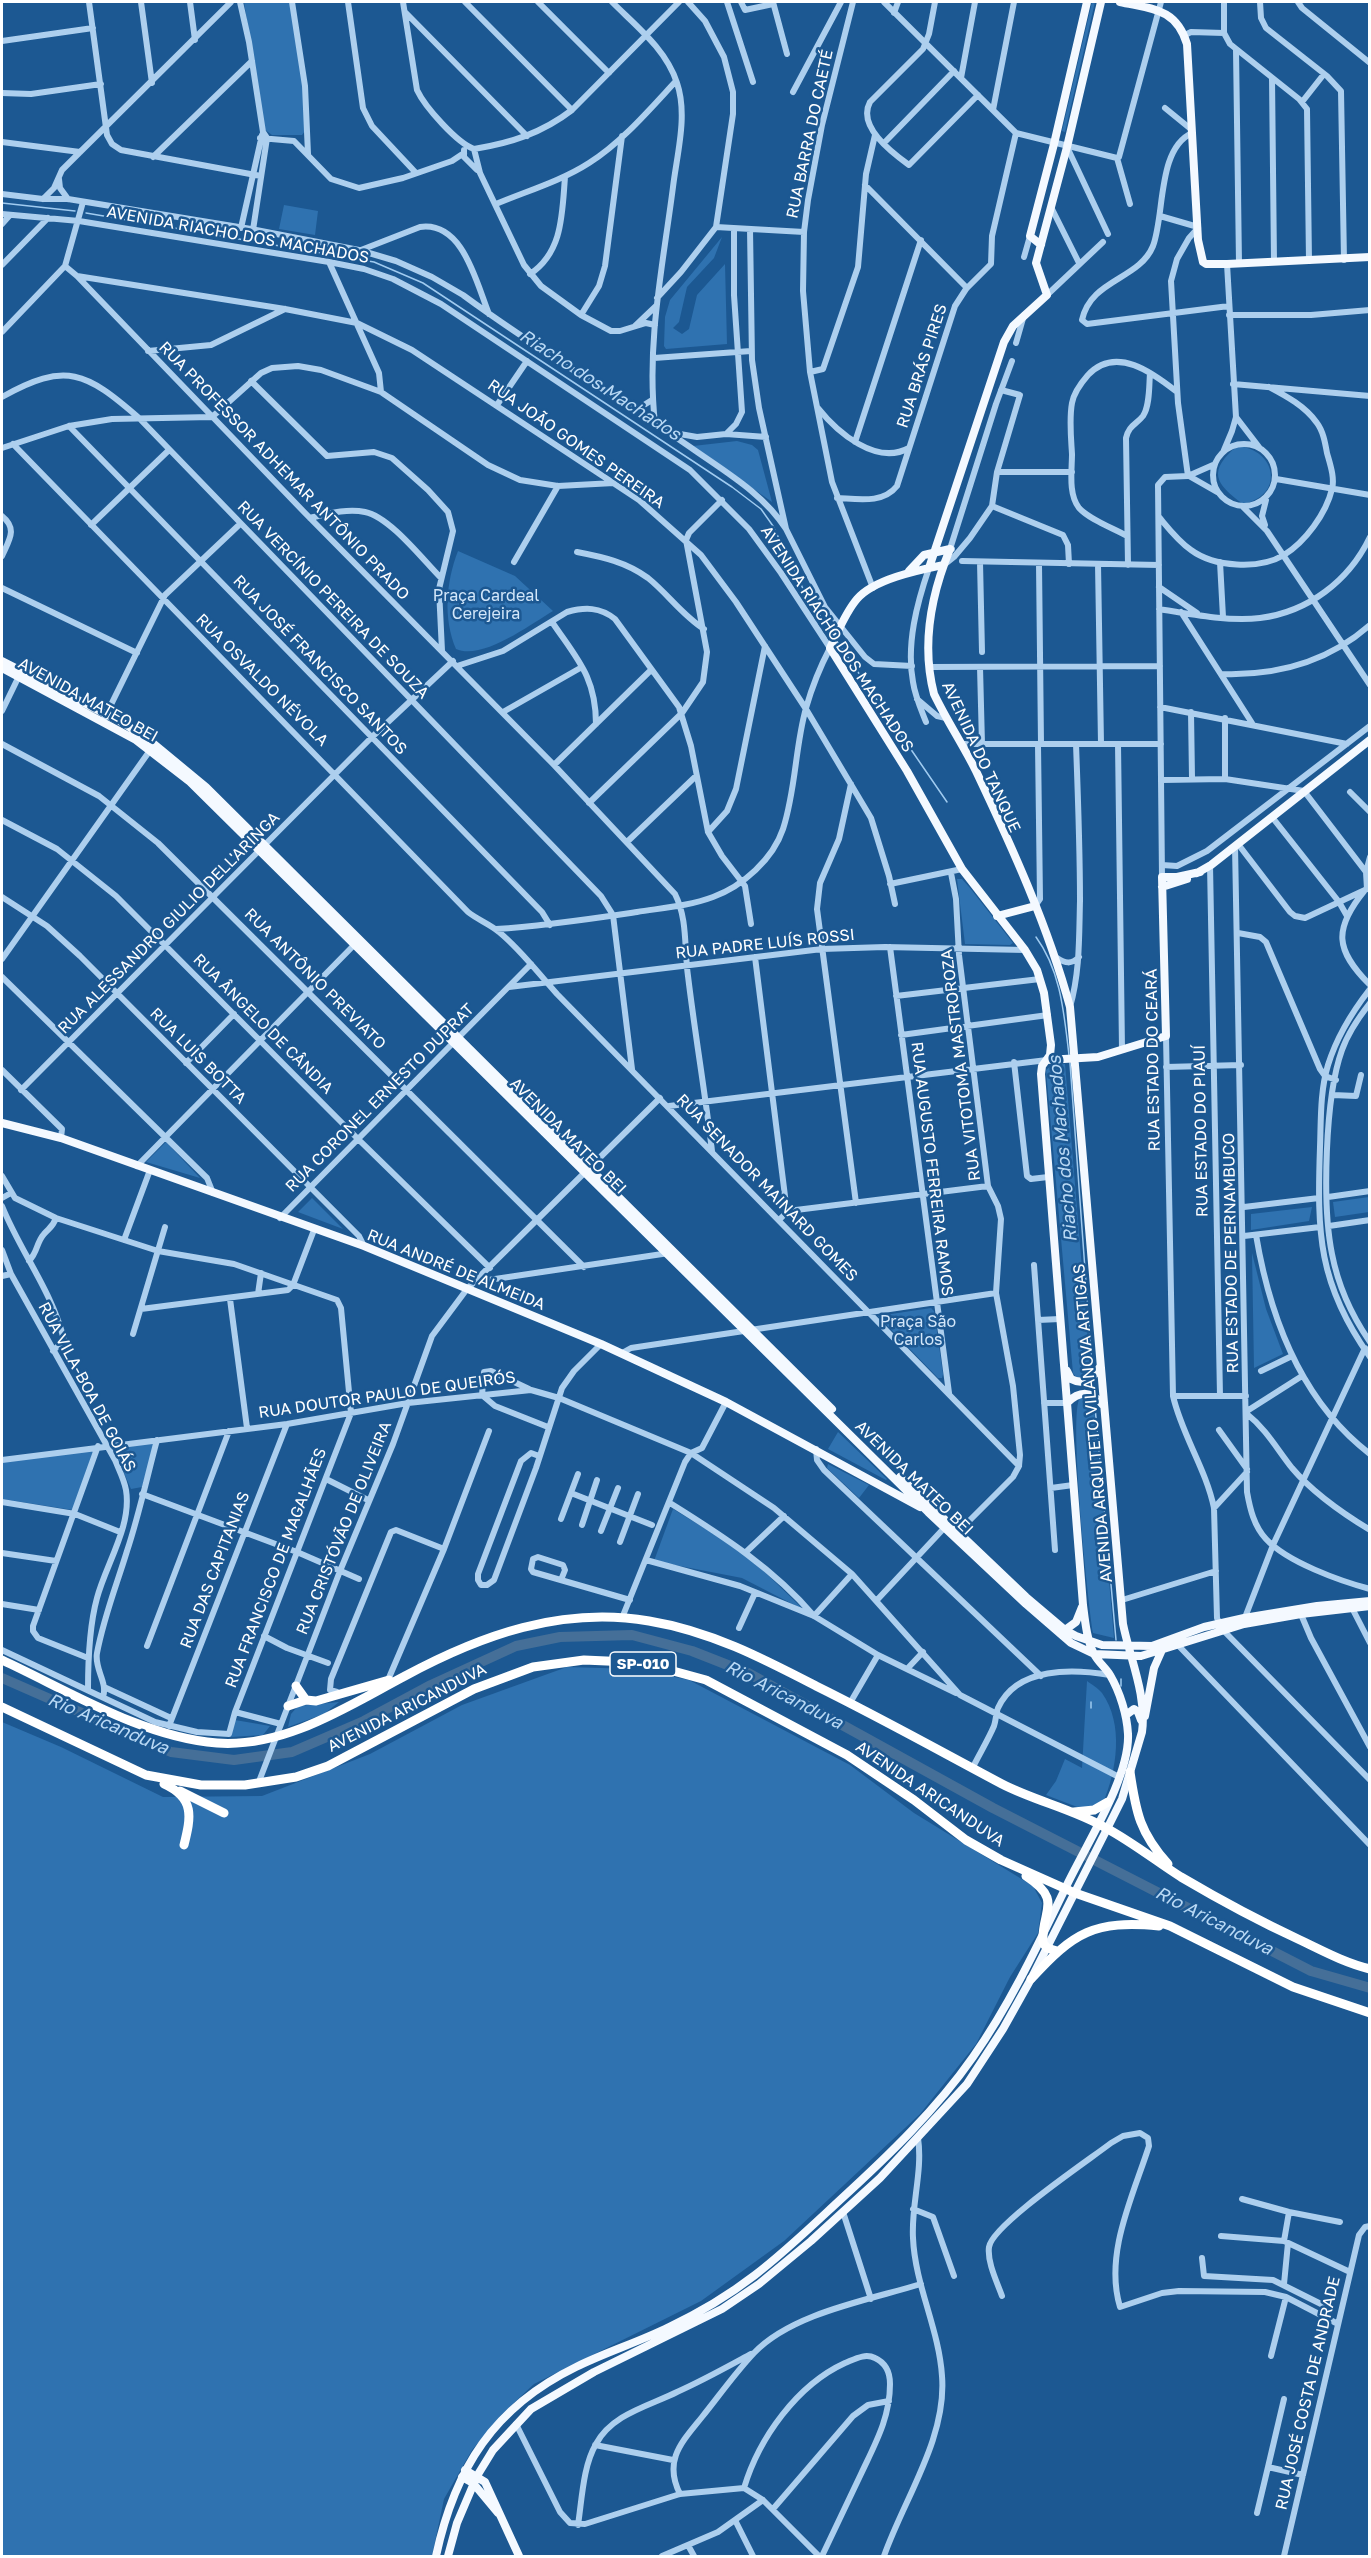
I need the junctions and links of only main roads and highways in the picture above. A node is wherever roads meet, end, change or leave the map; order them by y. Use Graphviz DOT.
graph roads {
  1 [pos="1087,2"];
  2 [pos="1101,2"];
  3 [pos="1120,2"];
  4 [pos="1160,6"];
  5 [pos="1041,245"];
  6 [pos="1370,257"];
  7 [pos="935,552"];
  8 [pos="943,565"];
  9 [pos="929,568"];
  10 [pos="909,571"];
  11 [pos="2,661"];
  12 [pos="2,668"];
  13 [pos="20,674"];
  14 [pos="1370,740"];
  15 [pos="1200,872"];
  16 [pos="1162,887"];
  17 [pos="1035,906"];
  18 [pos="997,916"];
  19 [pos="1072,1058"];
  20 [pos="1047,1060"];
  21 [pos="2,1123"];
  22 [pos="1100,1366"];
  23 [pos="1066,1370"];
  24 [pos="1067,1402"];
  25 [pos="1103,1406"];
  26 [pos="905,1485"];
  27 [pos="883,1486"];
  28 [pos="928,1512"];
  29 [pos="947,1526"];
  30 [pos="956,1534"];
  31 [pos="1370,1601"];
  32 [pos="1083,1605"];
  33 [pos="1351,1605"];
  34 [pos="1370,1606"];
  35 [pos="1065,1630"];
  36 [pos="1090,1642"];
  37 [pos="1175,1642"];
  38 [pos="1128,1647"];
  39 [pos="1162,1650"];
  40 [pos="1094,1654"];
  41 [pos="1131,1656"];
  42 [pos="2,1660"];
  43 [pos="411,1673"];
  44 [pos="296,1686"];
  45 [pos="306,1700"];
  46 [pos="288,1706"];
  47 [pos="2,1707"];
  48 [pos="1126,1715"];
  49 [pos="1143,1723"];
  50 [pos="1130,1772"];
  51 [pos="146,1775"];
  52 [pos="175,1789"];
  53 [pos="1108,1802"];
  54 [pos="1068,1812"];
  55 [pos="224,1813"];
  56 [pos="1098,1824"];
  57 [pos="1107,1829"];
  58 [pos="184,1845"];
  59 [pos="1001,1860"];
  60 [pos="1178,1875"];
  61 [pos="1065,1889"];
  62 [pos="1074,1893"];
  63 [pos="1170,1926"];
  64 [pos="1045,1929"];
  65 [pos="1052,1950"];
  66 [pos="1370,1969"];
  67 [pos="1031,1979"];
  68 [pos="1370,2013"];
  69 [pos="464,2473"];
  70 [pos="475,2480"];
  71 [pos="436,2556"];
  72 [pos="448,2556"];
  73 [pos="519,2556"];
  1 -- 5 [label="main road"];
  2 -- 5 [label="main road"];
  3 -- 4 [label="main road"];
  4 -- 6 [label="main road"];
  5 -- 7 [label="main road"];
  7 -- 8 [label="main road, AVENIDA DO TANQUE"];
  7 -- 9 [label="main road"];
  7 -- 10 [label="main road"];
  8 -- 9 [label="main road"];
  8 -- 17 [label="main road, AVENIDA DO TANQUE"];
  9 -- 10 [label="main road"];
  10 -- 18 [label="main road, AVENIDA RIACHO DOS MACHADOS"];
  11 -- 13 [label="main road, AVENIDA MATEO BEI"];
  12 -- 13 [label="main road, AVENIDA MATEO BEI"];
  13 -- 26 [label="main road, AVENIDA MATEO BEI"];
  14 -- 15 [label="main road"];
  15 -- 16 [label="main road"];
  15 -- 16 [label="main road, RUA ESTADO DO CEARÁ"];
  16 -- 19 [label="main road, RUA ESTADO DO CEARÁ"];
  17 -- 18 [label="main road"];
  17 -- 19 [label="main road, AVENIDA ARQUITETO VILANOVA ARTIGAS"];
  18 -- 20 [label="main road, AVENIDA RIACHO DOS MACHADOS"];
  19 -- 20 [label="main road"];
  19 -- 22 [label="main road, AVENIDA ARQUITETO VILANOVA ARTIGAS"];
  20 -- 23 [label="main road, AVENIDA ARQUITETO VILANOVA ARTIGAS"];
  21 -- 27 [label="main road, RUA ANDRÉ DE ALMEIDA"];
  22 -- 23 [label="main road"];
  22 -- 25 [label="main road, AVENIDA ARQUITETO VILANOVA ARTIGAS"];
  23 -- 24 [label="main road, AVENIDA ARQUITETO VILANOVA ARTIGAS"];
  24 -- 25 [label="main road"];
  24 -- 32 [label="main road, AVENIDA ARQUITETO VILANOVA ARTIGAS"];
  25 -- 38 [label="main road, AVENIDA ARQUITETO VILANOVA ARTIGAS"];
  26 -- 27 [label="main road, RUA ANDRÉ DE ALMEIDA"];
  26 -- 28 [label="main road, AVENIDA MATEO BEI"];
  26 -- 29 [label="main road, AVENIDA MATEO BEI"];
  27 -- 28 [label="main road, RUA ANDRÉ DE ALMEIDA"];
  28 -- 29 [label="main road, AVENIDA MATEO BEI"];
  29 -- 30 [label="main road, AVENIDA MATEO BEI"];
  30 -- 35 [label="main road, AVENIDA MATEO BEI"];
  30 -- 40 [label="main road, AVENIDA MATEO BEI"];
  31 -- 33 [label="main road"];
  32 -- 35 [label="main road"];
  32 -- 36 [label="main road, AVENIDA ARQUITETO VILANOVA ARTIGAS"];
  33 -- 34 [label="main road"];
  33 -- 37 [label="main road"];
  35 -- 36 [label="main road, AVENIDA MATEO BEI"];
  36 -- 38 [label="main road, AVENIDA MATEO BEI"];
  36 -- 40 [label="main road, AVENIDA ARQUITETO VILANOVA ARTIGAS"];
  37 -- 38 [label="main road, AVENIDA MATEO BEI"];
  37 -- 39 [label="main road"];
  38 -- 41 [label="main road, AVENIDA ARQUITETO VILANOVA ARTIGAS"];
  39 -- 41 [label="main road"];
  39 -- 49 [label="main road"];
  40 -- 41 [label="main road"];
  40 -- 48 [label="main road"];
  41 -- 49 [label="main road, AVENIDA ARQUITETO VILANOVA ARTIGAS"];
  42 -- 43 [label="highway, AVENIDA ARICANDUVA"];
  43 -- 45 [label="highway"];
  43 -- 54 [label="highway, AVENIDA ARICANDUVA"];
  44 -- 45 [label="highway"];
  45 -- 46 [label="highway"];
  47 -- 51 [label="highway, AVENIDA ARICANDUVA / SP-010"];
  48 -- 49 [label="main road"];
  48 -- 53 [label="main road"];
  49 -- 50 [label="main road"];
  50 -- 57 [label="main road"];
  50 -- 60 [label="highway"];
  51 -- 52 [label="highway"];
  51 -- 59 [label="highway, AVENIDA ARICANDUVA / SP-010"];
  52 -- 55 [label="highway"];
  52 -- 58 [label="highway"];
  53 -- 54 [label="highway"];
  53 -- 56 [label="main road"];
  54 -- 56 [label="highway, AVENIDA ARICANDUVA"];
  56 -- 57 [label="highway, AVENIDA ARICANDUVA"];
  56 -- 61 [label="main road"];
  57 -- 60 [label="highway, AVENIDA ARICANDUVA"];
  57 -- 62 [label="main road"];
  59 -- 61 [label="highway, AVENIDA ARICANDUVA / SP-010"];
  59 -- 64 [label="highway"];
  60 -- 66 [label="highway, AVENIDA ARICANDUVA"];
  61 -- 62 [label="highway, AVENIDA ARICANDUVA / SP-010"];
  61 -- 64 [label="main road"];
  62 -- 63 [label="highway, AVENIDA ARICANDUVA / SP-010"];
  62 -- 65 [label="main road"];
  63 -- 65 [label="highway"];
  63 -- 68 [label="highway, AVENIDA ARICANDUVA / SP-010"];
  64 -- 65 [label="highway"];
  64 -- 69 [label="main road"];
  65 -- 67 [label="highway"];
  67 -- 70 [label="main road"];
  69 -- 70 [label="main road"];
  69 -- 71 [label="main road"];
  70 -- 72 [label="main road"];
  70 -- 73 [label="main road"];
}
